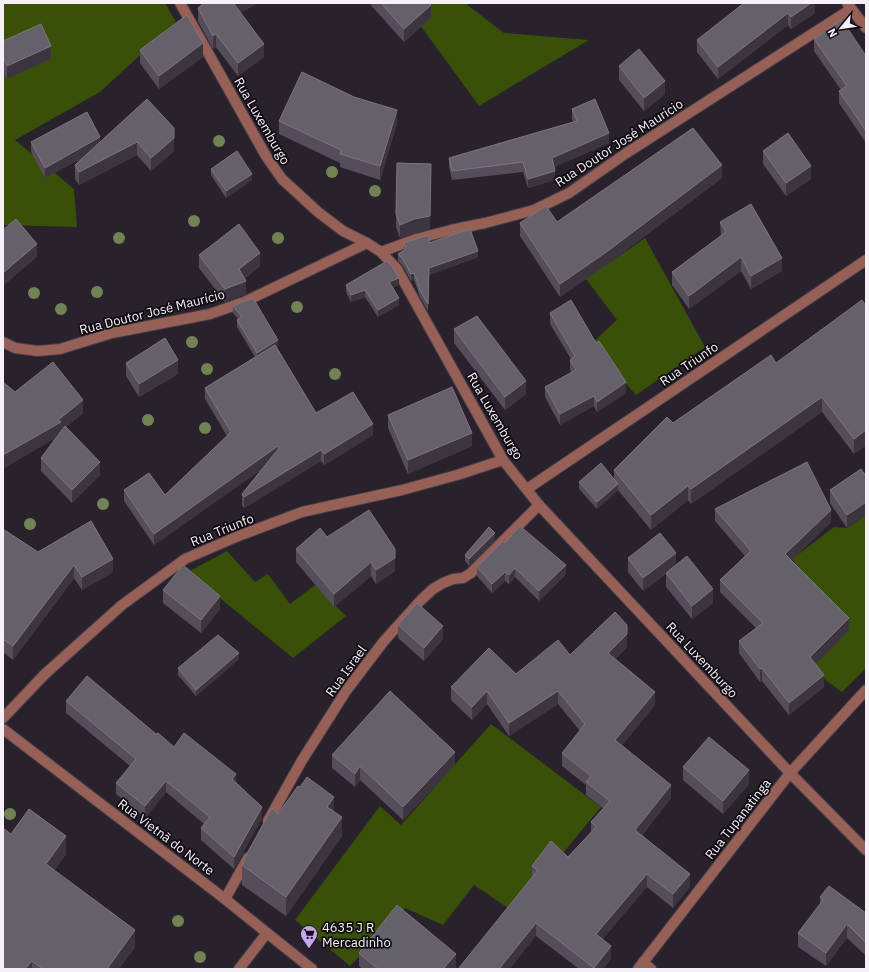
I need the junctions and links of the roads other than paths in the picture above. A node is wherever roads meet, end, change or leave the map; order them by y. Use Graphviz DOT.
graph roads {
  1 [pos="180,3"];
  2 [pos="849,6"];
  3 [pos="866,28"];
  4 [pos="367,243"];
  5 [pos="381,252"];
  6 [pos="866,260"];
  7 [pos="3,342"];
  8 [pos="503,460"];
  9 [pos="527,489"];
  10 [pos="539,505"];
  11 [pos="866,690"];
  12 [pos="3,718"];
  13 [pos="3,729"];
  14 [pos="790,773"];
  15 [pos="263,830"];
  16 [pos="866,850"];
  17 [pos="252,851"];
  18 [pos="226,899"];
  19 [pos="267,933"];
  20 [pos="640,966"];
  21 [pos="239,969"];
  22 [pos="312,969"];
  23 [pos="651,969"];
  1 -- 4 [label="street, Rua Luxemburgo"];
  2 -- 3 [label="street"];
  2 -- 5 [label="street, Rua Doutor José Maurício"];
  4 -- 5 [label="street, Rua Luxemburgo"];
  4 -- 7 [label="street, Rua Doutor José Maurício"];
  5 -- 8 [label="street, Rua Luxemburgo"];
  6 -- 9 [label="street, Rua Triunfo"];
  8 -- 9 [label="street, Rua Luxemburgo"];
  8 -- 12 [label="street, Rua Triunfo"];
  9 -- 10 [label="street, Rua Luxemburgo"];
  10 -- 14 [label="street, Rua Luxemburgo"];
  10 -- 15 [label="street, Rua Israel"];
  11 -- 14 [label="street, Rua Tupanatinga"];
  13 -- 18 [label="street, Rua Vietnã do Norte"];
  14 -- 16 [label="street, Rua Luxemburgo"];
  14 -- 20 [label="street, Rua Tupanatinga"];
  17 -- 18 [label="street"];
  18 -- 19 [label="street, Rua Vietnã do Norte"];
  19 -- 21 [label="street"];
  19 -- 22 [label="street, Rua Vietnã do Norte"];
  20 -- 23 [label="street"];
}
